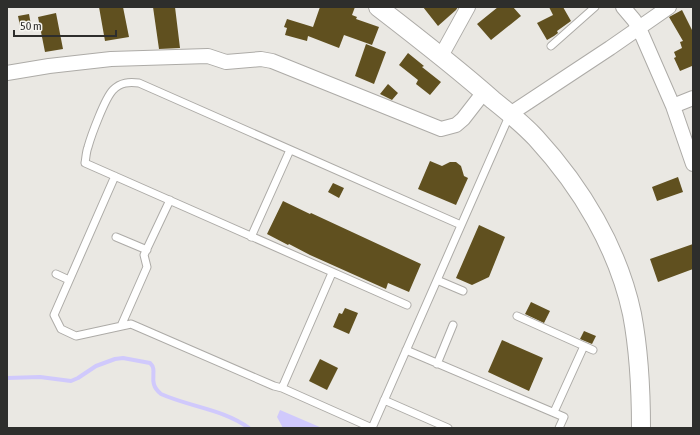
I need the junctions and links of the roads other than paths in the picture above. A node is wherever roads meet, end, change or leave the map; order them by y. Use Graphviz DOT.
graph roads {
  1 [pos="378,7"];
  2 [pos="468,7"];
  3 [pos="595,7"];
  4 [pos="623,7"];
  5 [pos="669,7"];
  6 [pos="639,28"];
  7 [pos="551,46"];
  8 [pos="441,56"];
  9 [pos="7,73"];
  10 [pos="484,92"];
  11 [pos="693,98"];
  12 [pos="673,106"];
  13 [pos="510,114"];
  14 [pos="290,150"];
  15 [pos="693,164"];
  16 [pos="115,176"];
  17 [pos="170,200"];
  18 [pos="461,225"];
  19 [pos="116,237"];
  20 [pos="251,237"];
  21 [pos="147,250"];
  22 [pos="332,273"];
  23 [pos="56,274"];
  24 [pos="69,280"];
  25 [pos="437,280"];
  26 [pos="463,291"];
  27 [pos="407,306"];
  28 [pos="517,316"];
  29 [pos="453,324"];
  30 [pos="121,326"];
  31 [pos="584,346"];
  32 [pos="406,350"];
  33 [pos="593,350"];
  34 [pos="437,364"];
  35 [pos="282,388"];
  36 [pos="384,400"];
  37 [pos="554,412"];
  38 [pos="372,428"];
  39 [pos="448,428"];
  40 [pos="559,428"];
  41 [pos="641,428"];
  1 -- 8 [label="street"];
  2 -- 8 [label="street"];
  3 -- 7 [label="lane"];
  4 -- 6 [label="street"];
  5 -- 6 [label="street"];
  6 -- 12 [label="street"];
  6 -- 13 [label="street"];
  8 -- 10 [label="street"];
  9 -- 10 [label="street"];
  10 -- 13 [label="street"];
  11 -- 12 [label="street"];
  12 -- 15 [label="street"];
  13 -- 18 [label="lane"];
  13 -- 41 [label="street"];
  14 -- 16 [label="lane"];
  14 -- 18 [label="lane"];
  14 -- 20 [label="lane"];
  16 -- 17 [label="lane"];
  16 -- 24 [label="lane"];
  17 -- 20 [label="lane"];
  17 -- 21 [label="lane"];
  18 -- 25 [label="lane"];
  19 -- 21 [label="lane"];
  20 -- 22 [label="lane"];
  21 -- 30 [label="lane"];
  22 -- 27 [label="lane"];
  22 -- 35 [label="lane"];
  23 -- 24 [label="lane"];
  24 -- 30 [label="lane"];
  25 -- 26 [label="lane"];
  25 -- 32 [label="lane"];
  28 -- 31 [label="lane"];
  29 -- 34 [label="lane"];
  30 -- 35 [label="lane"];
  31 -- 33 [label="lane"];
  31 -- 37 [label="lane"];
  32 -- 34 [label="lane"];
  32 -- 36 [label="lane"];
  34 -- 37 [label="lane"];
  35 -- 38 [label="lane"];
  36 -- 38 [label="lane"];
  36 -- 39 [label="lane"];
  37 -- 40 [label="lane"];
}
